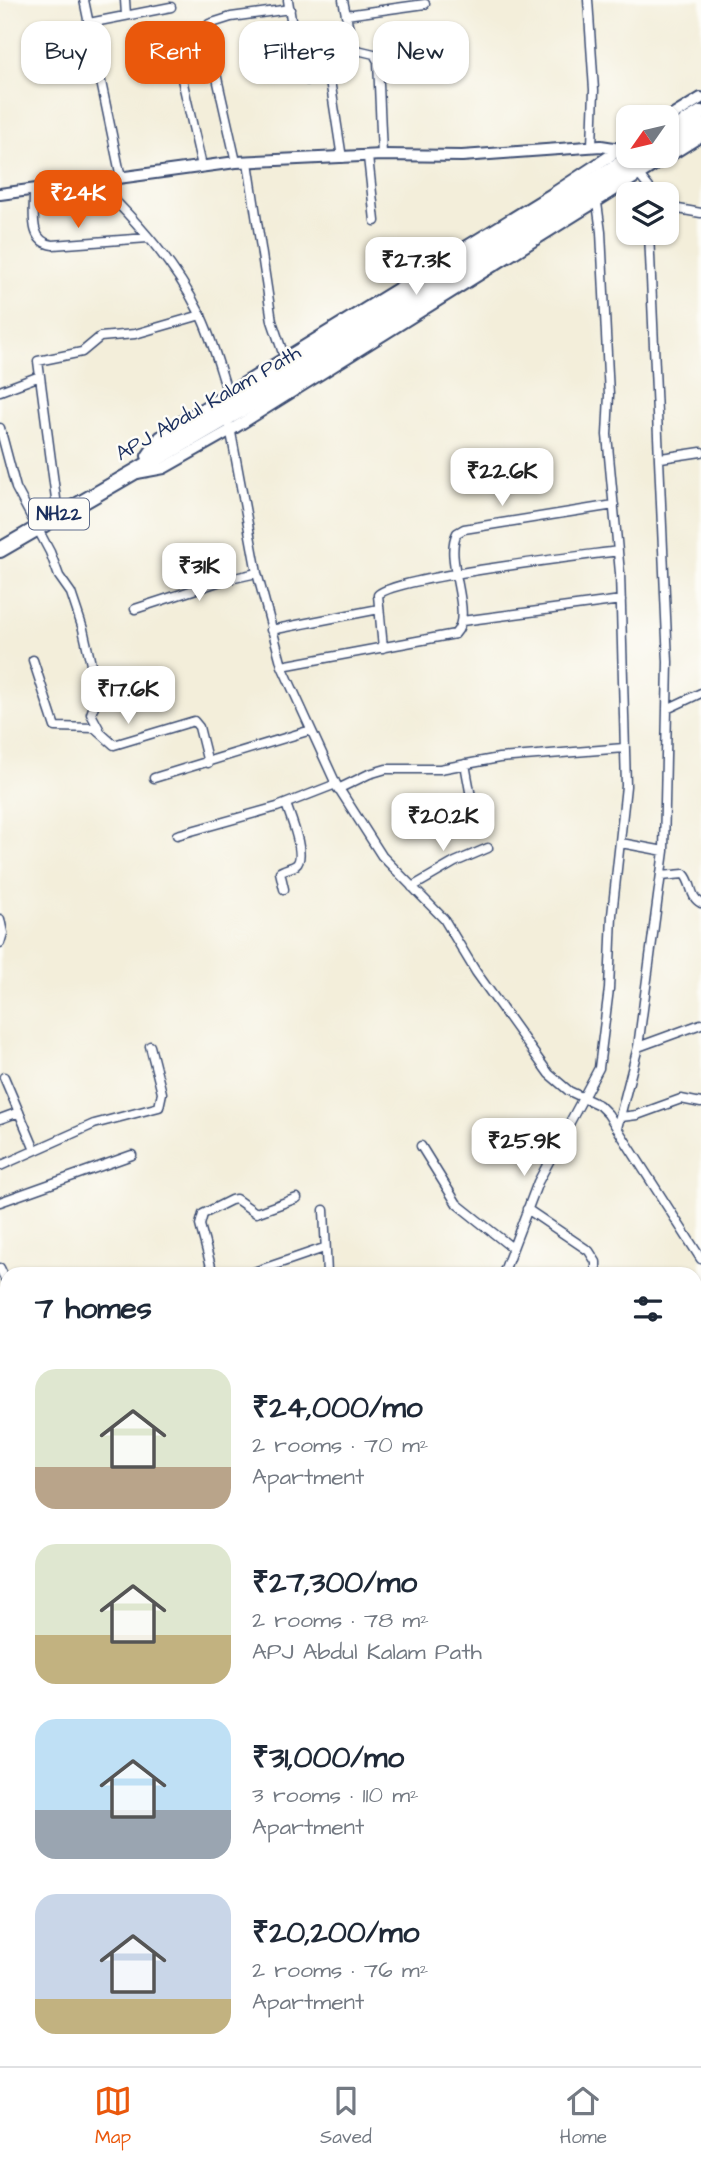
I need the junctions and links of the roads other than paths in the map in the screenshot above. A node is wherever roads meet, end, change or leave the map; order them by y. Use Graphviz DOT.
graph roads {
  1 [pos="84,0"];
  2 [pos="125,0"];
  3 [pos="343,0"];
  4 [pos="589,0"];
  5 [pos="289,4"];
  6 [pos="425,4"];
  7 [pos="171,7"];
  8 [pos="126,15"];
  9 [pos="346,15"];
  10 [pos="89,21"];
  11 [pos="98,21"];
  12 [pos="102,84"];
  13 [pos="183,84"];
  14 [pos="701,99"];
  15 [pos="679,112"];
  16 [pos="701,113"];
  17 [pos="701,125"];
  18 [pos="679,127"];
  19 [pos="701,136"];
  20 [pos="679,139"];
  21 [pos="679,143"];
  22 [pos="592,146"];
  23 [pos="616,153"];
  24 [pos="382,155"];
  25 [pos="368,157"];
  26 [pos="342,158"];
  27 [pos="242,162"];
  28 [pos="202,166"];
  29 [pos="616,167"];
  30 [pos="616,168"];
  31 [pos="623,168"];
  32 [pos="121,178"];
  33 [pos="95,181"];
  34 [pos="34,189"];
  35 [pos="0,194"];
  36 [pos="597,203"];
  37 [pos="679,209"];
  38 [pos="701,213"];
  39 [pos="375,221"];
  40 [pos="148,238"];
  41 [pos="650,245"];
  42 [pos="201,315"];
  43 [pos="285,359"];
  44 [pos="40,376"];
  45 [pos="0,391"];
  46 [pos="228,394"];
  47 [pos="267,395"];
  48 [pos="227,419"];
  49 [pos="0,428"];
  50 [pos="701,452"];
  51 [pos="147,456"];
  52 [pos="661,458"];
  53 [pos="119,479"];
  54 [pos="614,505"];
  55 [pos="58,514"];
  56 [pos="35,528"];
  57 [pos="0,550"];
  58 [pos="618,551"];
  59 [pos="257,573"];
  60 [pos="456,574"];
  61 [pos="621,600"];
  62 [pos="135,609"];
  63 [pos="379,609"];
  64 [pos="462,621"];
  65 [pos="271,630"];
  66 [pos="383,648"];
  67 [pos="33,660"];
  68 [pos="282,666"];
  69 [pos="701,694"];
  70 [pos="667,709"];
  71 [pos="99,729"];
  72 [pos="311,730"];
  73 [pos="624,748"];
  74 [pos="208,763"];
  75 [pos="465,764"];
  76 [pos="154,778"];
  77 [pos="337,786"];
  78 [pos="286,804"];
  79 [pos="473,808"];
  80 [pos="177,835"];
  81 [pos="621,843"];
  82 [pos="488,848"];
  83 [pos="664,851"];
  84 [pos="661,876"];
  85 [pos="412,887"];
  86 [pos="284,889"];
  87 [pos="701,903"];
  88 [pos="0,919"];
  89 [pos="0,943"];
  90 [pos="701,1024"];
  91 [pos="150,1046"];
  92 [pos="638,1047"];
  93 [pos="4,1077"];
  94 [pos="5,1090"];
  95 [pos="584,1098"];
  96 [pos="701,1103"];
  97 [pos="19,1112"];
  98 [pos="621,1117"];
  99 [pos="0,1119"];
  100 [pos="618,1128"];
  101 [pos="421,1146"];
  102 [pos="35,1150"];
  103 [pos="132,1154"];
  104 [pos="0,1166"];
  105 [pos="296,1198"];
  106 [pos="0,1202"];
  107 [pos="527,1209"];
  108 [pos="324,1210"];
  109 [pos="511,1247"];
  110 [pos="324,1248"];
  111 [pos="701,1259"];
  112 [pos="211,1267"];
  113 [pos="268,1267"];
  114 [pos="326,1267"];
  115 [pos="505,1267"];
  116 [pos="596,1267"];
  1 -- 10 [label="street"];
  2 -- 8 [label="street"];
  3 -- 9 [label="street"];
  4 -- 22 [label="street"];
  5 -- 26 [label="street"];
  5 -- 27 [label="street"];
  6 -- 9 [label="street"];
  7 -- 8 [label="street"];
  8 -- 11 [label="street"];
  9 -- 24 [label="street"];
  12 -- 32 [label="street"];
  13 -- 28 [label="street"];
  14 -- 15 [label="street"];
  16 -- 18 [label="highway"];
  17 -- 20 [label="highway"];
  19 -- 21 [label="street, NH22"];
  22 -- 23 [label="street"];
  22 -- 24 [label="street"];
  24 -- 25 [label="street"];
  25 -- 26 [label="street"];
  25 -- 39 [label="street"];
  26 -- 27 [label="street"];
  27 -- 28 [label="street"];
  27 -- 43 [label="street"];
  28 -- 32 [label="street"];
  29 -- 43 [label="street, NH22"];
  30 -- 47 [label="highway, APJ Abdul Kalam Path / NH22"];
  31 -- 36 [label="street, NH22"];
  32 -- 33 [label="street"];
  33 -- 34 [label="street"];
  33 -- 40 [label="street"];
  34 -- 35 [label="street"];
  34 -- 40 [label="street"];
  36 -- 47 [label="street, NH22"];
  36 -- 54 [label="street"];
  37 -- 38 [label="street"];
  40 -- 42 [label="street"];
  41 -- 52 [label="street"];
  42 -- 44 [label="street"];
  42 -- 46 [label="street"];
  43 -- 46 [label="street, NH22"];
  44 -- 45 [label="street"];
  44 -- 55 [label="street"];
  46 -- 51 [label="street, NH22"];
  47 -- 48 [label="highway, APJ Abdul Kalam Path / NH22"];
  47 -- 48 [label="street, NH22"];
  48 -- 51 [label="highway, APJ Abdul Kalam Path / NH22"];
  48 -- 53 [label="highway, APJ Abdul Kalam Path / NH22"];
  48 -- 59 [label="street"];
  49 -- 56 [label="street"];
  50 -- 52 [label="street"];
  51 -- 53 [label="highway, APJ Abdul Kalam Path / NH22"];
  52 -- 70 [label="street"];
  53 -- 55 [label="highway, NH22"];
  54 -- 58 [label="street"];
  54 -- 60 [label="street"];
  55 -- 56 [label="highway, NH22"];
  56 -- 57 [label="highway, NH22"];
  56 -- 71 [label="street"];
  58 -- 60 [label="street"];
  58 -- 61 [label="street"];
  59 -- 62 [label="street"];
  59 -- 65 [label="street"];
  60 -- 63 [label="street"];
  60 -- 64 [label="street"];
  61 -- 64 [label="street"];
  61 -- 73 [label="street"];
  63 -- 65 [label="street"];
  63 -- 66 [label="street"];
  64 -- 66 [label="street"];
  65 -- 68 [label="street"];
  66 -- 68 [label="street"];
  67 -- 71 [label="street"];
  68 -- 72 [label="street"];
  69 -- 70 [label="street"];
  70 -- 83 [label="street"];
  71 -- 74 [label="street"];
  72 -- 74 [label="street"];
  72 -- 77 [label="street"];
  73 -- 75 [label="street"];
  73 -- 81 [label="street"];
  74 -- 76 [label="street"];
  75 -- 77 [label="street"];
  75 -- 79 [label="street"];
  77 -- 78 [label="street"];
  77 -- 85 [label="street"];
  78 -- 80 [label="street"];
  78 -- 86 [label="street"];
  81 -- 83 [label="street"];
  81 -- 95 [label="street"];
  82 -- 85 [label="street"];
  83 -- 84 [label="street"];
  84 -- 87 [label="street"];
  84 -- 92 [label="street"];
  85 -- 95 [label="street"];
  88 -- 89 [label="street"];
  90 -- 92 [label="street"];
  91 -- 102 [label="street"];
  92 -- 98 [label="street"];
  93 -- 94 [label="street"];
  94 -- 97 [label="street"];
  95 -- 100 [label="street"];
  95 -- 107 [label="street"];
  96 -- 98 [label="street"];
  97 -- 99 [label="street"];
  97 -- 102 [label="street"];
  98 -- 100 [label="street"];
  100 -- 111 [label="street"];
  101 -- 109 [label="street"];
  102 -- 104 [label="street"];
  103 -- 106 [label="street"];
  105 -- 112 [label="street"];
  107 -- 109 [label="street"];
  107 -- 116 [label="street"];
  108 -- 110 [label="street"];
  109 -- 115 [label="street"];
  110 -- 113 [label="street"];
  110 -- 114 [label="street"];
}
